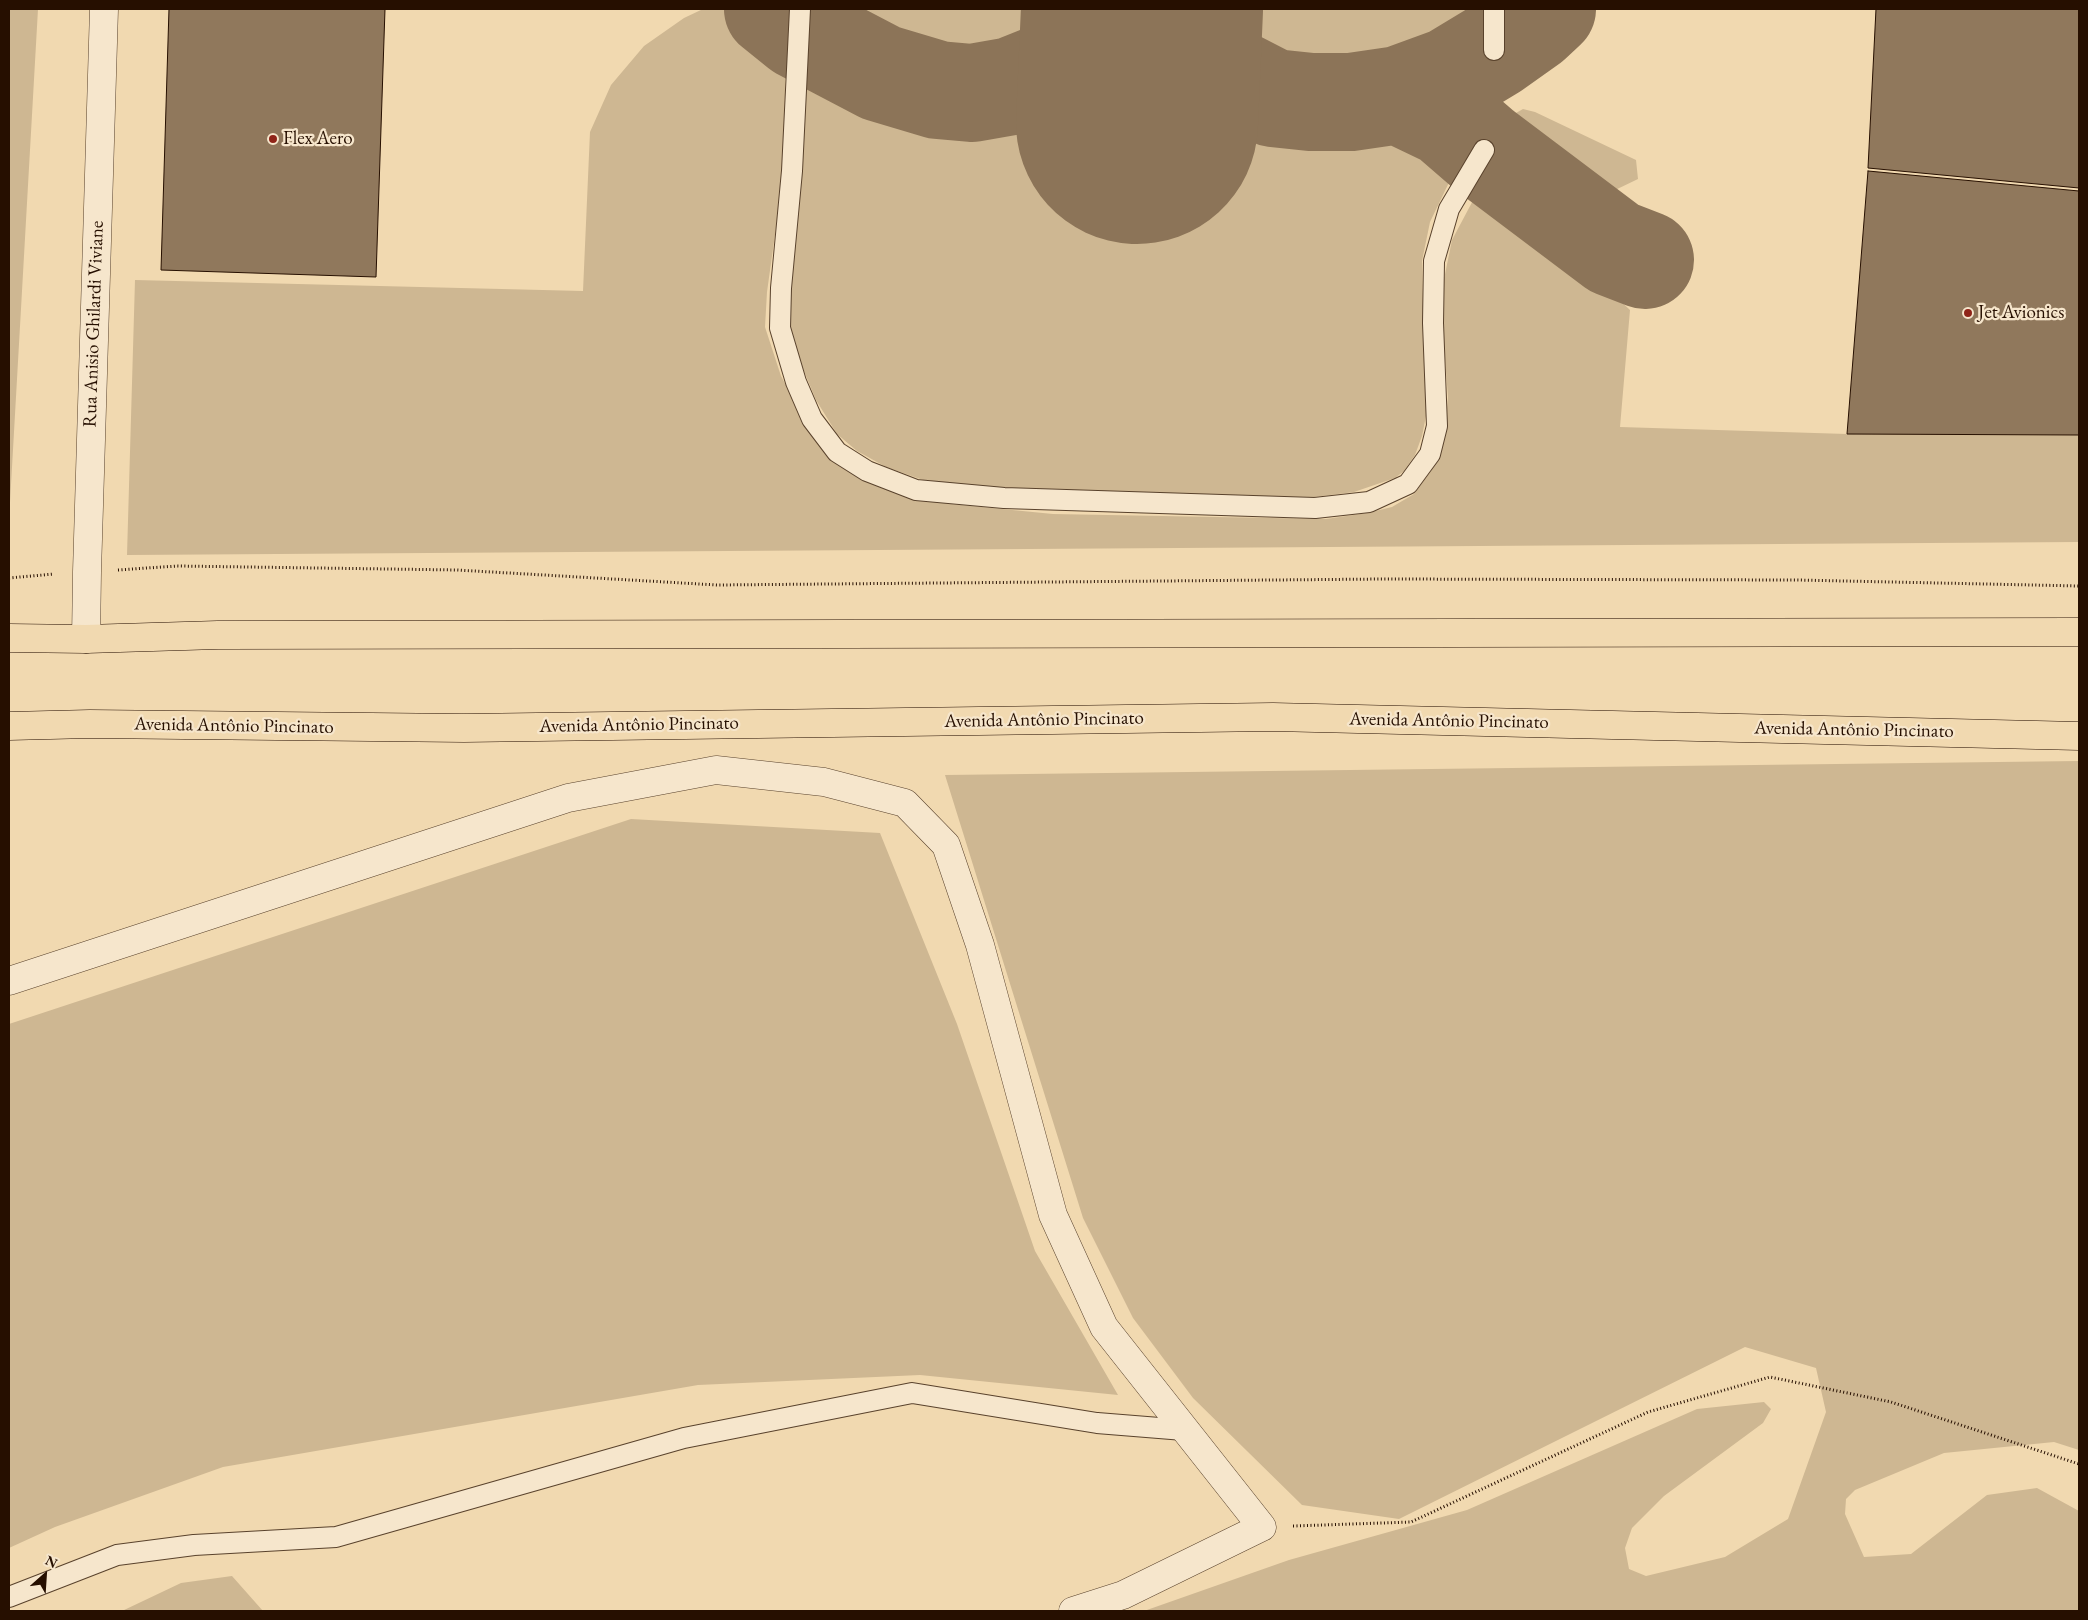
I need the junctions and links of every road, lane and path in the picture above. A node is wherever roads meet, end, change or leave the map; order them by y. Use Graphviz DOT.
graph roads {
  1 [pos="104,9"];
  2 [pos="800,9"];
  3 [pos="1494,9"];
  4 [pos="1494,50"];
  5 [pos="1484,150"];
  6 [pos="87,572"];
  7 [pos="9,578"];
  8 [pos="2079,586"];
  9 [pos="2079,632"];
  10 [pos="9,638"];
  11 [pos="86,638"];
  12 [pos="9,726"];
  13 [pos="2079,736"];
  14 [pos="9,981"];
  15 [pos="1184,1430"];
  16 [pos="2079,1464"];
  17 [pos="1262,1527"];
  18 [pos="9,1597"];
  19 [pos="1073,1611"];
  1 -- 6 [label="street, Rua Anisio Ghilardi Viviane"];
  2 -- 5 [label="lane"];
  3 -- 4 [label="lane"];
  6 -- 7 [label="path"];
  6 -- 8 [label="path"];
  6 -- 11 [label="street, Rua Anisio Ghilardi Viviane"];
  9 -- 11 [label="main road"];
  10 -- 11 [label="main road"];
  12 -- 13 [label="main road, Avenida Antônio Pincinato"];
  14 -- 15 [label="street"];
  15 -- 17 [label="street"];
  15 -- 18 [label="lane"];
  16 -- 17 [label="path"];
  17 -- 19 [label="street"];
}
